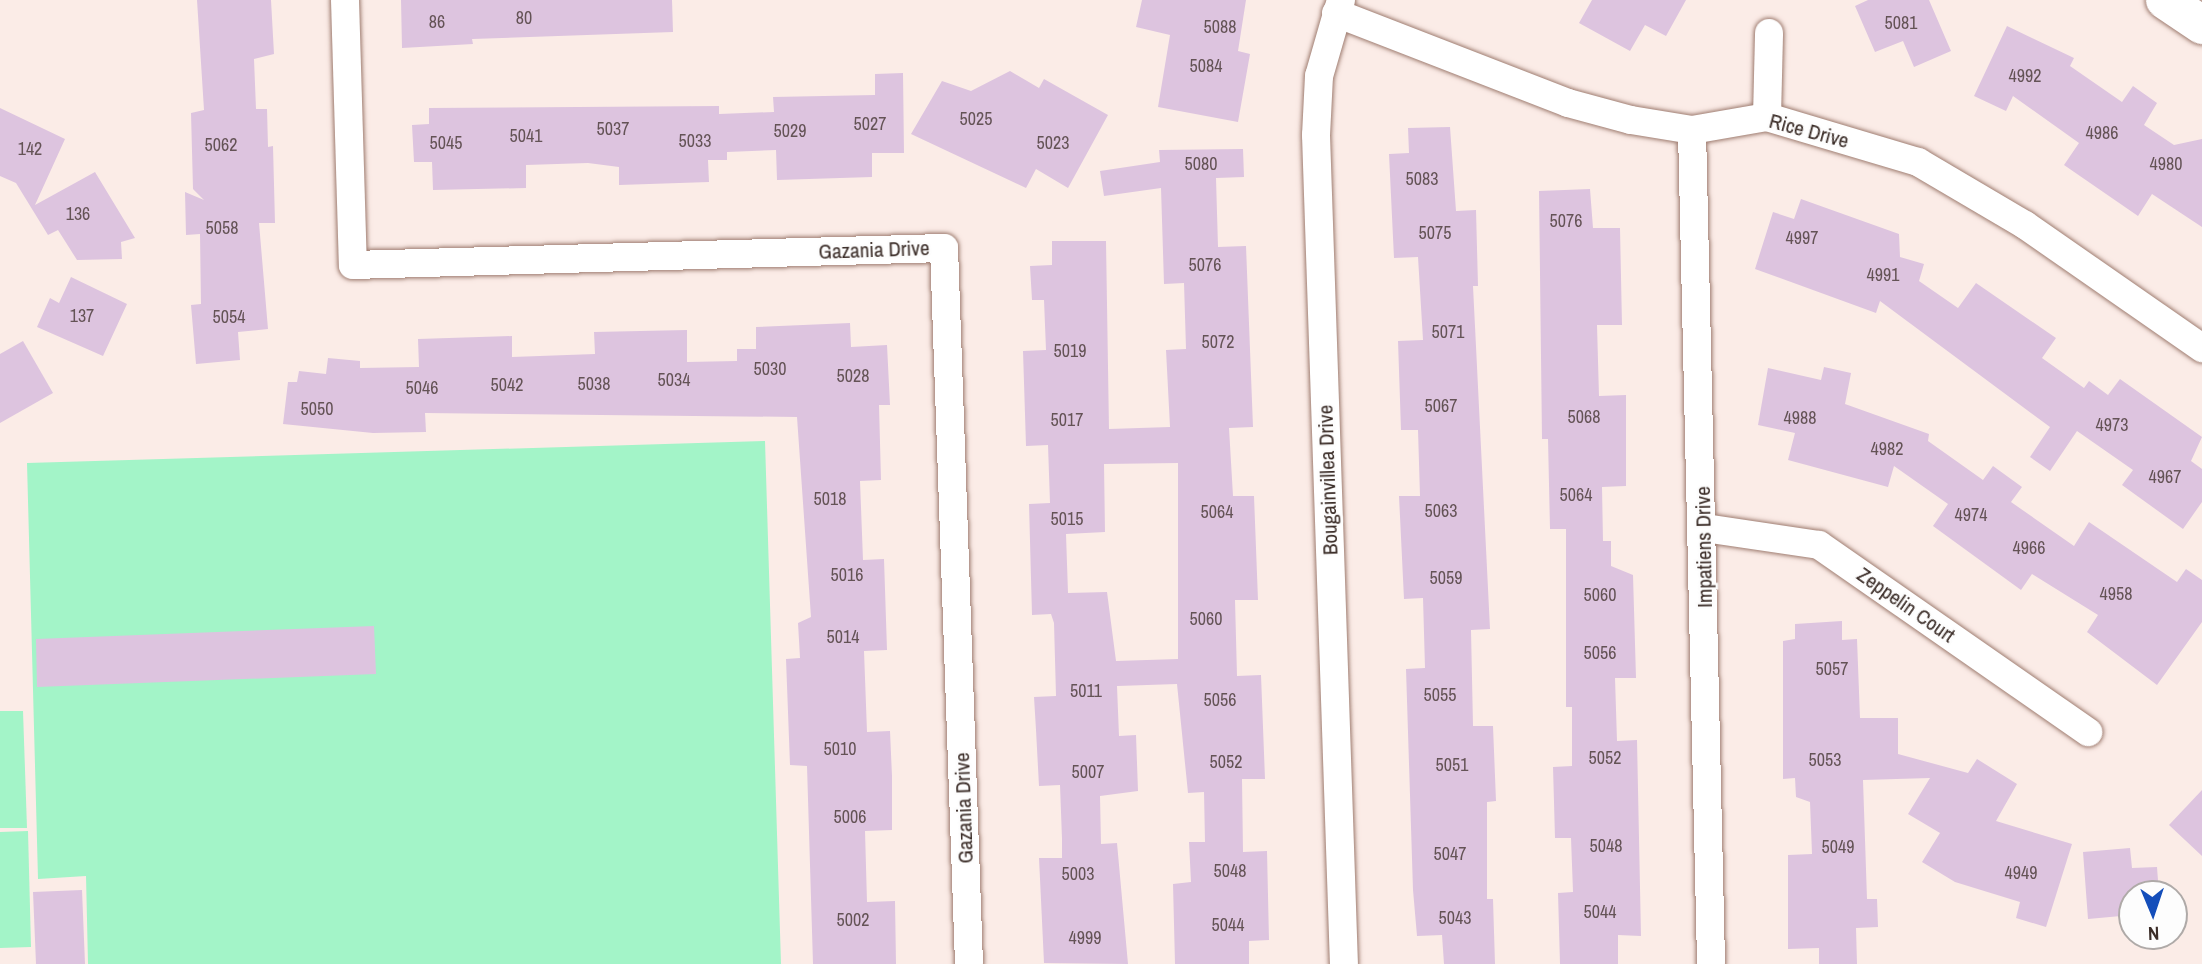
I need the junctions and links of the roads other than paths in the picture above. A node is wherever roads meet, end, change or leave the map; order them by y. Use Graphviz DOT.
graph roads {
  1 [pos="345,0"];
  2 [pos="2165,0"];
  3 [pos="1339,7"];
  4 [pos="2202,25"];
  5 [pos="1769,33"];
  6 [pos="1767,117"];
  7 [pos="1692,130"];
  8 [pos="2202,348"];
  9 [pos="1704,527"];
  10 [pos="2088,732"];
  11 [pos="969,964"];
  12 [pos="1344,964"];
  13 [pos="1712,964"];
  1 -- 11 [label="street, Gazania Drive"];
  2 -- 4 [label="main road"];
  3 -- 7 [label="street, Rice Drive"];
  3 -- 12 [label="street, Bougainvillea Drive"];
  5 -- 6 [label="street"];
  6 -- 7 [label="street, Rice Drive"];
  6 -- 8 [label="street, Rice Drive"];
  7 -- 9 [label="street, Impatiens Drive"];
  9 -- 10 [label="street, Zeppelin Court"];
  9 -- 13 [label="street, Impatiens Drive"];
}
